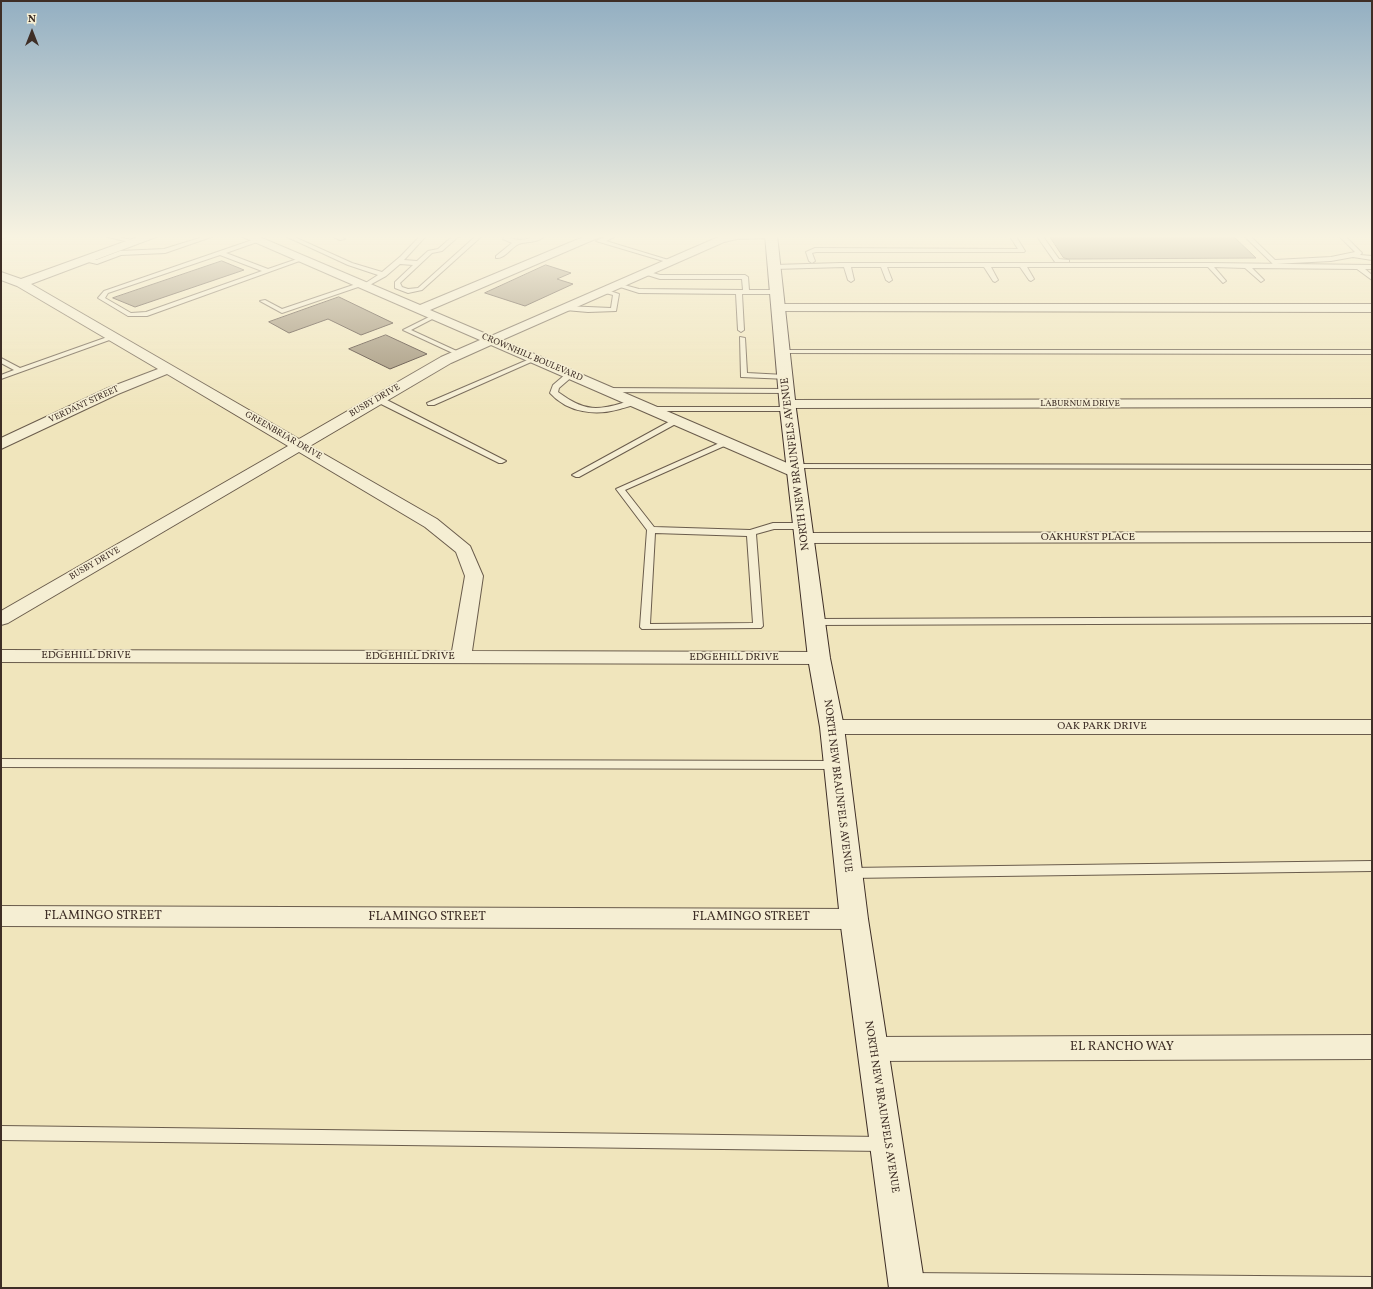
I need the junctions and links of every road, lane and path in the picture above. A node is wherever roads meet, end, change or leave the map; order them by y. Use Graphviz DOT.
graph roads {
  1 [pos="41,295"];
  2 [pos="103,295"];
  3 [pos="200,295"];
  4 [pos="331,295"];
  5 [pos="386,295"];
  6 [pos="455,295"];
  7 [pos="594,295"];
  8 [pos="616,295"];
  9 [pos="742,295"];
  10 [pos="756,295"];
  11 [pos="777,295"];
  12 [pos="778,300"];
  13 [pos="263,301"];
  14 [pos="564,308"];
  15 [pos="1372,308"];
  16 [pos="419,310"];
  17 [pos="435,316"];
  18 [pos="113,337"];
  19 [pos="491,340"];
  20 [pos="783,352"];
  21 [pos="1372,352"];
  22 [pos="459,354"];
  23 [pos="534,359"];
  24 [pos="1,360"];
  25 [pos="169,369"];
  26 [pos="19,370"];
  27 [pos="570,375"];
  28 [pos="1,377"];
  29 [pos="605,390"];
  30 [pos="787,395"];
  31 [pos="378,399"];
  32 [pos="634,402"];
  33 [pos="432,403"];
  34 [pos="1372,403"];
  35 [pos="650,409"];
  36 [pos="677,421"];
  37 [pos="727,443"];
  38 [pos="1,444"];
  39 [pos="298,445"];
  40 [pos="502,460"];
  41 [pos="1372,467"];
  42 [pos="795,469"];
  43 [pos="576,475"];
  44 [pos="651,530"];
  45 [pos="804,532"];
  46 [pos="751,533"];
  47 [pos="1372,537"];
  48 [pos="1,619"];
  49 [pos="1372,620"];
  50 [pos="815,622"];
  51 [pos="1,656"];
  52 [pos="461,657"];
  53 [pos="819,658"];
  54 [pos="832,727"];
  55 [pos="1372,727"];
  56 [pos="1,763"];
  57 [pos="836,765"];
  58 [pos="1372,866"];
  59 [pos="848,873"];
  60 [pos="1,916"];
  61 [pos="854,919"];
  62 [pos="1372,1047"];
  63 [pos="872,1049"];
  64 [pos="1,1133"];
  65 [pos="887,1144"];
  66 [pos="907,1285"];
  67 [pos="1372,1285"];
  1 -- 18 [label="street, GREENBRIAR DRIVE"];
  2 -- 3 [label="lane"];
  4 -- 13 [label="lane"];
  5 -- 16 [label="street, CROWNHILL BOULEVARD"];
  6 -- 16 [label="street"];
  7 -- 14 [label="street, BUSBY DRIVE"];
  8 -- 14 [label="lane"];
  9 -- 30 [label="lane"];
  10 -- 12 [label="lane"];
  11 -- 12 [label="street, NORTH NEW BRAUNFELS AVENUE"];
  12 -- 15 [label="street"];
  12 -- 20 [label="street, NORTH NEW BRAUNFELS AVENUE"];
  14 -- 19 [label="street, BUSBY DRIVE"];
  16 -- 17 [label="street, CROWNHILL BOULEVARD"];
  17 -- 19 [label="street, CROWNHILL BOULEVARD"];
  17 -- 22 [label="lane"];
  18 -- 25 [label="street, GREENBRIAR DRIVE"];
  18 -- 26 [label="lane"];
  19 -- 22 [label="street, BUSBY DRIVE"];
  19 -- 23 [label="street, CROWNHILL BOULEVARD"];
  20 -- 21 [label="lane"];
  20 -- 30 [label="street, NORTH NEW BRAUNFELS AVENUE"];
  22 -- 31 [label="street, BUSBY DRIVE"];
  23 -- 27 [label="street, CROWNHILL BOULEVARD"];
  23 -- 33 [label="lane"];
  24 -- 26 [label="lane"];
  25 -- 38 [label="street, VERDANT STREET"];
  25 -- 39 [label="street, GREENBRIAR DRIVE"];
  26 -- 28 [label="lane"];
  27 -- 29 [label="street, CROWNHILL BOULEVARD"];
  27 -- 32 [label="lane"];
  29 -- 30 [label="lane"];
  29 -- 32 [label="street, CROWNHILL BOULEVARD"];
  30 -- 34 [label="street, LABURNUM DRIVE"];
  30 -- 35 [label="lane"];
  30 -- 42 [label="street, NORTH NEW BRAUNFELS AVENUE"];
  31 -- 39 [label="street, BUSBY DRIVE"];
  31 -- 40 [label="lane"];
  32 -- 35 [label="street, CROWNHILL BOULEVARD"];
  35 -- 36 [label="street, CROWNHILL BOULEVARD"];
  36 -- 37 [label="street, CROWNHILL BOULEVARD"];
  36 -- 43 [label="lane"];
  37 -- 42 [label="street, CROWNHILL BOULEVARD"];
  37 -- 44 [label="lane"];
  39 -- 48 [label="street, BUSBY DRIVE"];
  39 -- 52 [label="street, GREENBRIAR DRIVE"];
  41 -- 42 [label="lane"];
  42 -- 45 [label="street, NORTH NEW BRAUNFELS AVENUE"];
  44 -- 46 [label="lane"];
  44 -- 46 [label="lane"];
  45 -- 46 [label="lane"];
  45 -- 47 [label="street, OAKHURST PLACE"];
  45 -- 50 [label="street, NORTH NEW BRAUNFELS AVENUE"];
  49 -- 50 [label="lane"];
  50 -- 53 [label="street, NORTH NEW BRAUNFELS AVENUE"];
  51 -- 52 [label="street, EDGEHILL DRIVE"];
  52 -- 53 [label="street, EDGEHILL DRIVE"];
  53 -- 54 [label="street, NORTH NEW BRAUNFELS AVENUE"];
  54 -- 55 [label="street, OAK PARK DRIVE"];
  54 -- 57 [label="street, NORTH NEW BRAUNFELS AVENUE"];
  56 -- 57 [label="lane"];
  57 -- 59 [label="street, NORTH NEW BRAUNFELS AVENUE"];
  58 -- 59 [label="lane"];
  59 -- 61 [label="street, NORTH NEW BRAUNFELS AVENUE"];
  60 -- 61 [label="street, FLAMINGO STREET"];
  61 -- 63 [label="street, NORTH NEW BRAUNFELS AVENUE"];
  62 -- 63 [label="street, EL RANCHO WAY"];
  63 -- 65 [label="street, NORTH NEW BRAUNFELS AVENUE"];
  64 -- 65 [label="lane"];
  65 -- 66 [label="street, NORTH NEW BRAUNFELS AVENUE"];
  66 -- 67 [label="lane"];
}
